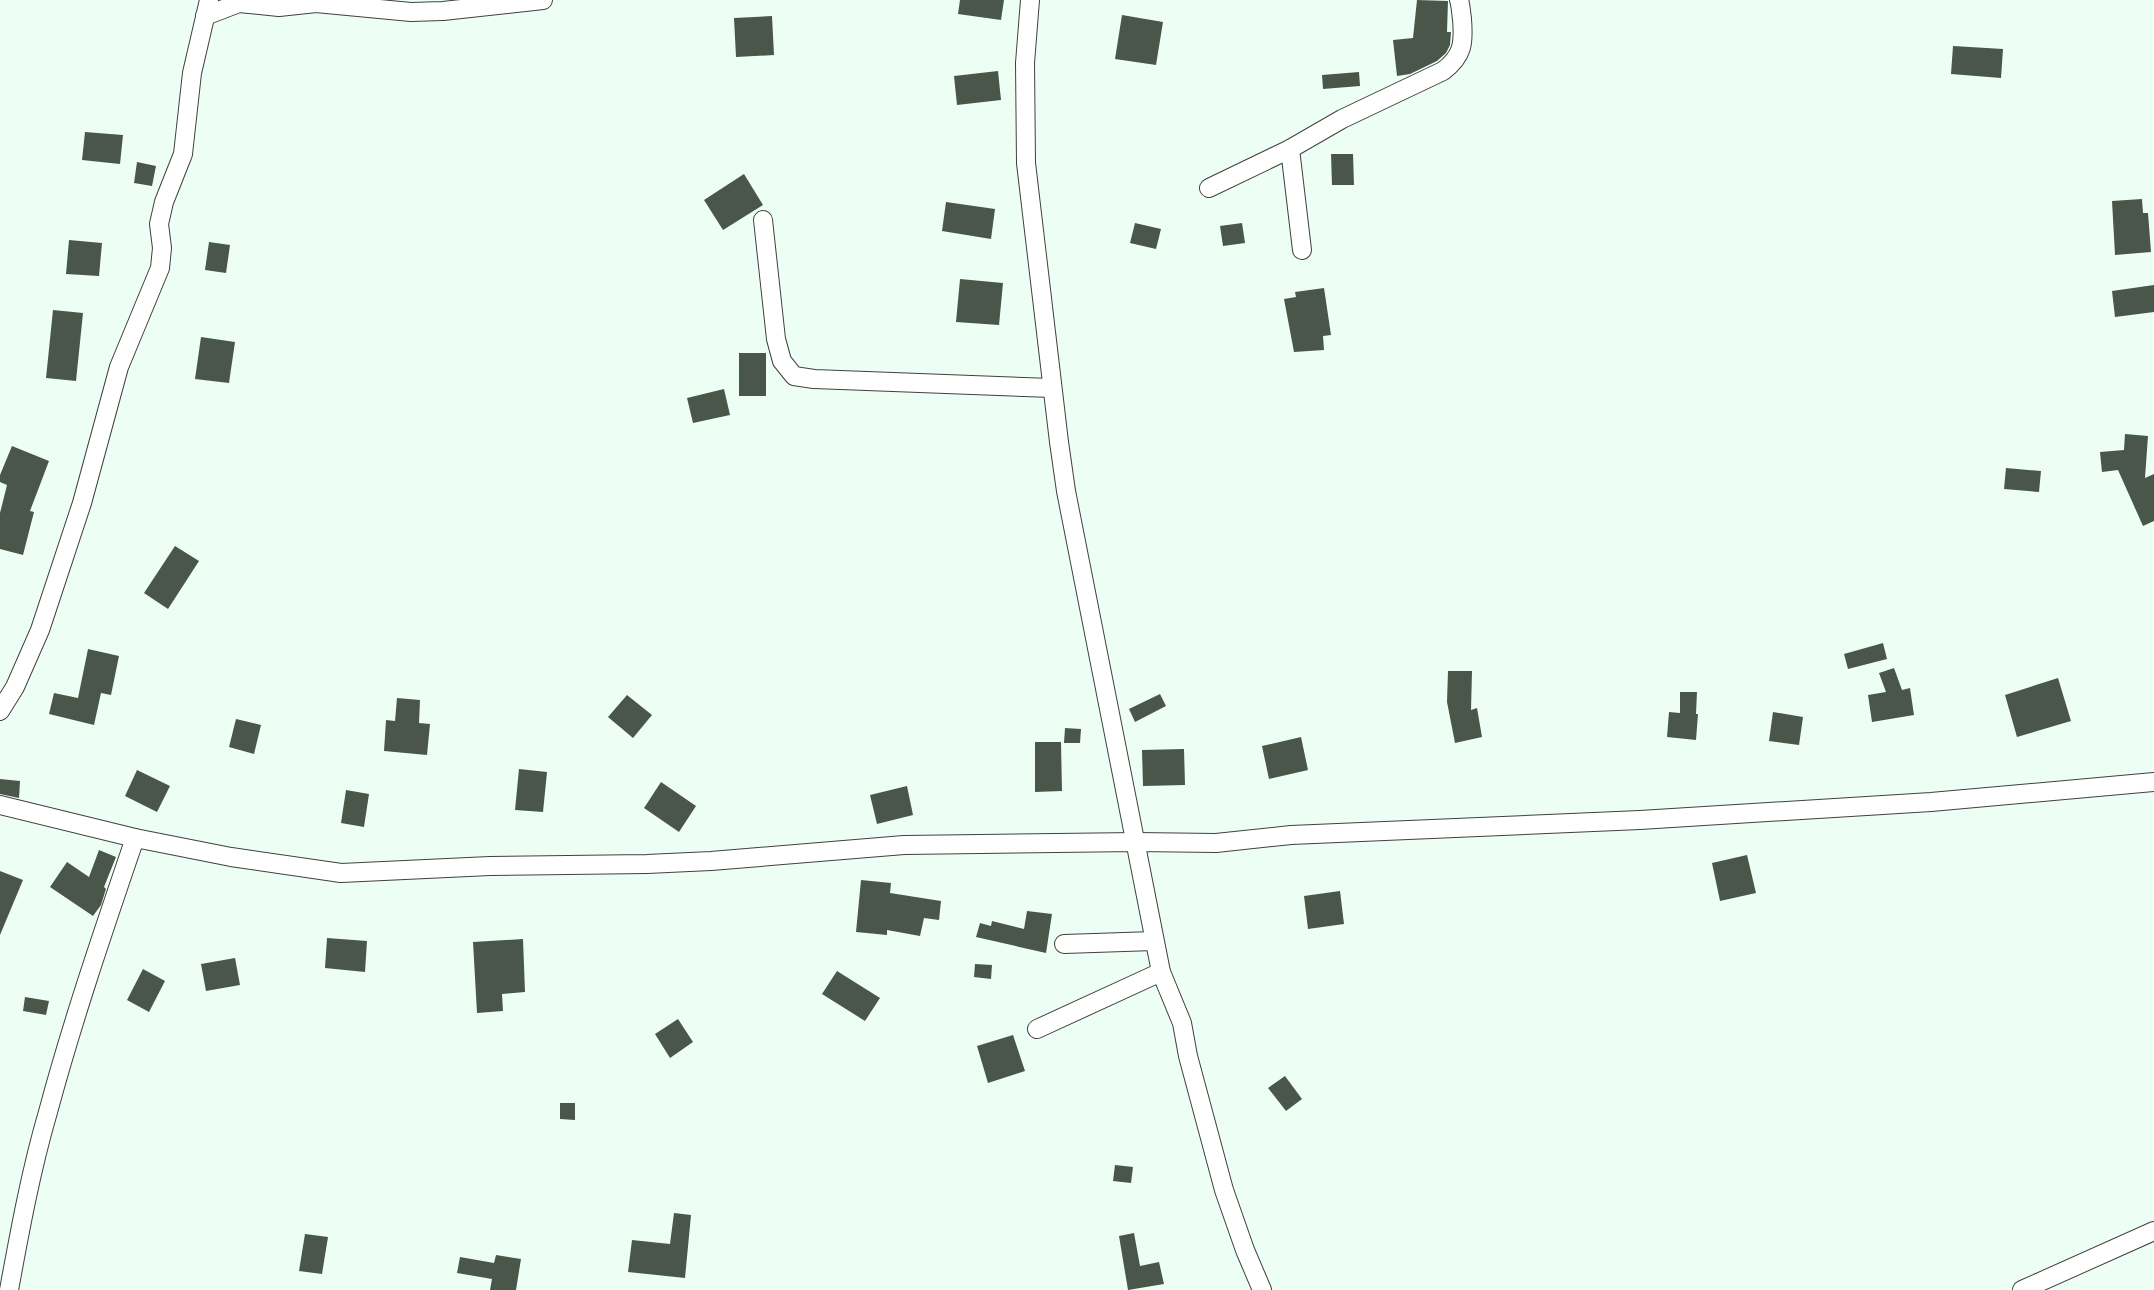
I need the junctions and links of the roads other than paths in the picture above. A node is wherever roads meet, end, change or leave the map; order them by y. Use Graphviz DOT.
graph roads {
  1 [pos="543,0"];
  2 [pos="1030,0"];
  3 [pos="1459,0"];
  4 [pos="238,1"];
  5 [pos="207,8"];
  6 [pos="1290,149"];
  7 [pos="1209,188"];
  8 [pos="763,220"];
  9 [pos="1302,250"];
  10 [pos="1052,388"];
  11 [pos="0,711"];
  12 [pos="2154,782"];
  13 [pos="0,805"];
  14 [pos="135,838"];
  15 [pos="1136,842"];
  16 [pos="1154,941"];
  17 [pos="1064,944"];
  18 [pos="1161,972"];
  19 [pos="1037,1029"];
  20 [pos="2154,1231"];
  21 [pos="9,1290"];
  22 [pos="1262,1290"];
  23 [pos="2022,1290"];
  1 -- 4 [label="street"];
  2 -- 10 [label="street"];
  3 -- 6 [label="street"];
  4 -- 5 [label="street"];
  5 -- 11 [label="street"];
  6 -- 7 [label="street"];
  6 -- 9 [label="street"];
  8 -- 10 [label="street"];
  10 -- 15 [label="street"];
  12 -- 15 [label="street"];
  13 -- 14 [label="street"];
  14 -- 15 [label="street"];
  14 -- 21 [label="street"];
  15 -- 16 [label="street"];
  16 -- 17 [label="street"];
  16 -- 18 [label="street"];
  18 -- 19 [label="street"];
  18 -- 22 [label="street"];
  20 -- 23 [label="street"];
}
